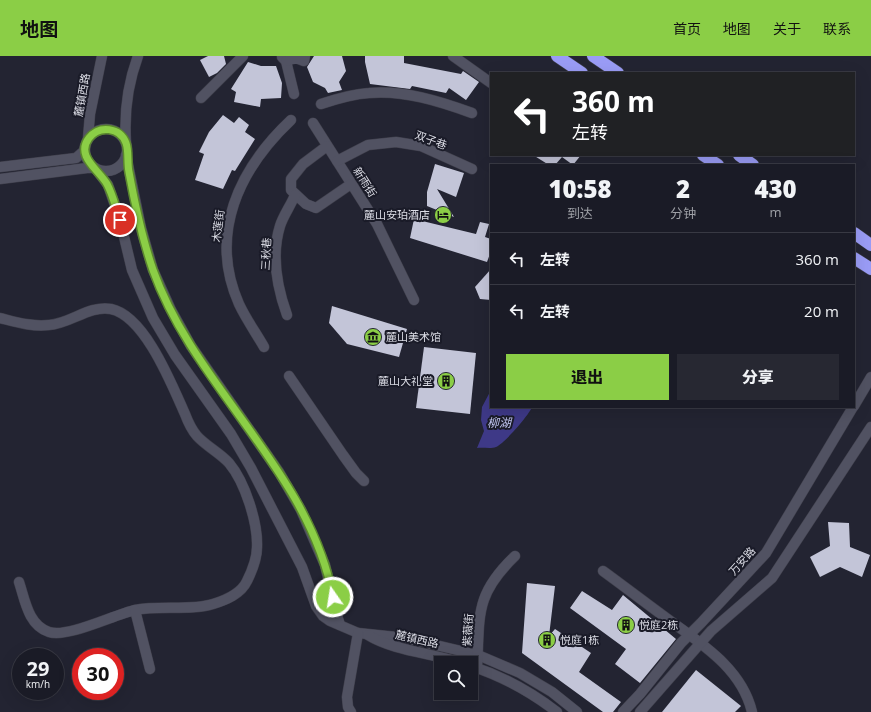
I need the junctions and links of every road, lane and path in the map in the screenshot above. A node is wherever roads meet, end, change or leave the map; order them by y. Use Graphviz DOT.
graph roads {
  1 [pos="102,56"];
  2 [pos="138,56"];
  3 [pos="243,56"];
  4 [pos="305,56"];
  5 [pos="453,56"];
  6 [pos="557,56"];
  7 [pos="592,56"];
  8 [pos="581,72"];
  9 [pos="616,72"];
  10 [pos="490,83"];
  11 [pos="294,94"];
  12 [pos="201,98"];
  13 [pos="321,104"];
  14 [pos="472,113"];
  15 [pos="291,120"];
  16 [pos="313,123"];
  17 [pos="87,141"];
  18 [pos="126,143"];
  19 [pos="327,146"];
  20 [pos="126,155"];
  21 [pos="704,156"];
  22 [pos="740,156"];
  23 [pos="337,161"];
  24 [pos="716,164"];
  25 [pos="752,164"];
  26 [pos="0,167"];
  27 [pos="95,168"];
  28 [pos="472,169"];
  29 [pos="0,179"];
  30 [pos="351,184"];
  31 [pos="296,195"];
  32 [pos="855,234"];
  33 [pos="871,245"];
  34 [pos="855,259"];
  35 [pos="871,269"];
  36 [pos="414,300"];
  37 [pos="286,315"];
  38 [pos="0,318"];
  39 [pos="264,347"];
  40 [pos="289,376"];
  41 [pos="871,378"];
  42 [pos="855,404"];
  43 [pos="853,408"];
  44 [pos="871,427"];
  45 [pos="364,481"];
  46 [pos="515,556"];
  47 [pos="603,570"];
  48 [pos="19,582"];
  49 [pos="135,610"];
  50 [pos="340,625"];
  51 [pos="363,634"];
  52 [pos="690,634"];
  53 [pos="701,643"];
  54 [pos="478,655"];
  55 [pos="438,656"];
  56 [pos="150,669"];
  57 [pos="478,669"];
  58 [pos="351,712"];
  59 [pos="557,712"];
  60 [pos="577,712"];
  61 [pos="623,712"];
  62 [pos="640,712"];
  63 [pos="752,712"];
  1 -- 17 [label="street, 麓镇西路"];
  2 -- 18 [label="street"];
  3 -- 12 [label="street"];
  4 -- 11 [label="street"];
  5 -- 10 [label="street"];
  6 -- 8 [label="highway"];
  7 -- 9 [label="highway"];
  13 -- 14 [label="street"];
  15 -- 39 [label="street, 木莲街"];
  16 -- 19 [label="street, 新雨街"];
  17 -- 18 [label="street"];
  17 -- 26 [label="street"];
  17 -- 27 [label="street"];
  18 -- 20 [label="street"];
  19 -- 23 [label="street, 新雨街"];
  19 -- 31 [label="street"];
  20 -- 27 [label="street"];
  20 -- 50 [label="street"];
  21 -- 24 [label="highway"];
  22 -- 25 [label="highway"];
  23 -- 28 [label="street, 双子巷"];
  23 -- 30 [label="street, 新雨街"];
  27 -- 29 [label="street"];
  27 -- 50 [label="street"];
  30 -- 31 [label="street"];
  30 -- 36 [label="street, 新雨街"];
  31 -- 37 [label="street, 三秋巷"];
  32 -- 33 [label="highway"];
  34 -- 35 [label="highway"];
  38 -- 49 [label="street"];
  40 -- 45 [label="street"];
  41 -- 42 [label="street, 万安路"];
  43 -- 52 [label="street, 万安路"];
  44 -- 53 [label="street"];
  46 -- 54 [label="street, 紫薇街"];
  47 -- 52 [label="street"];
  48 -- 49 [label="street"];
  49 -- 56 [label="street"];
  50 -- 51 [label="street, 麓镇西路"];
  51 -- 54 [label="street"];
  51 -- 55 [label="street, 麓镇西路"];
  51 -- 58 [label="street"];
  52 -- 53 [label="street"];
  52 -- 61 [label="street, 万安路"];
  53 -- 62 [label="street"];
  53 -- 63 [label="street"];
  54 -- 60 [label="street"];
  57 -- 59 [label="street"];
}
